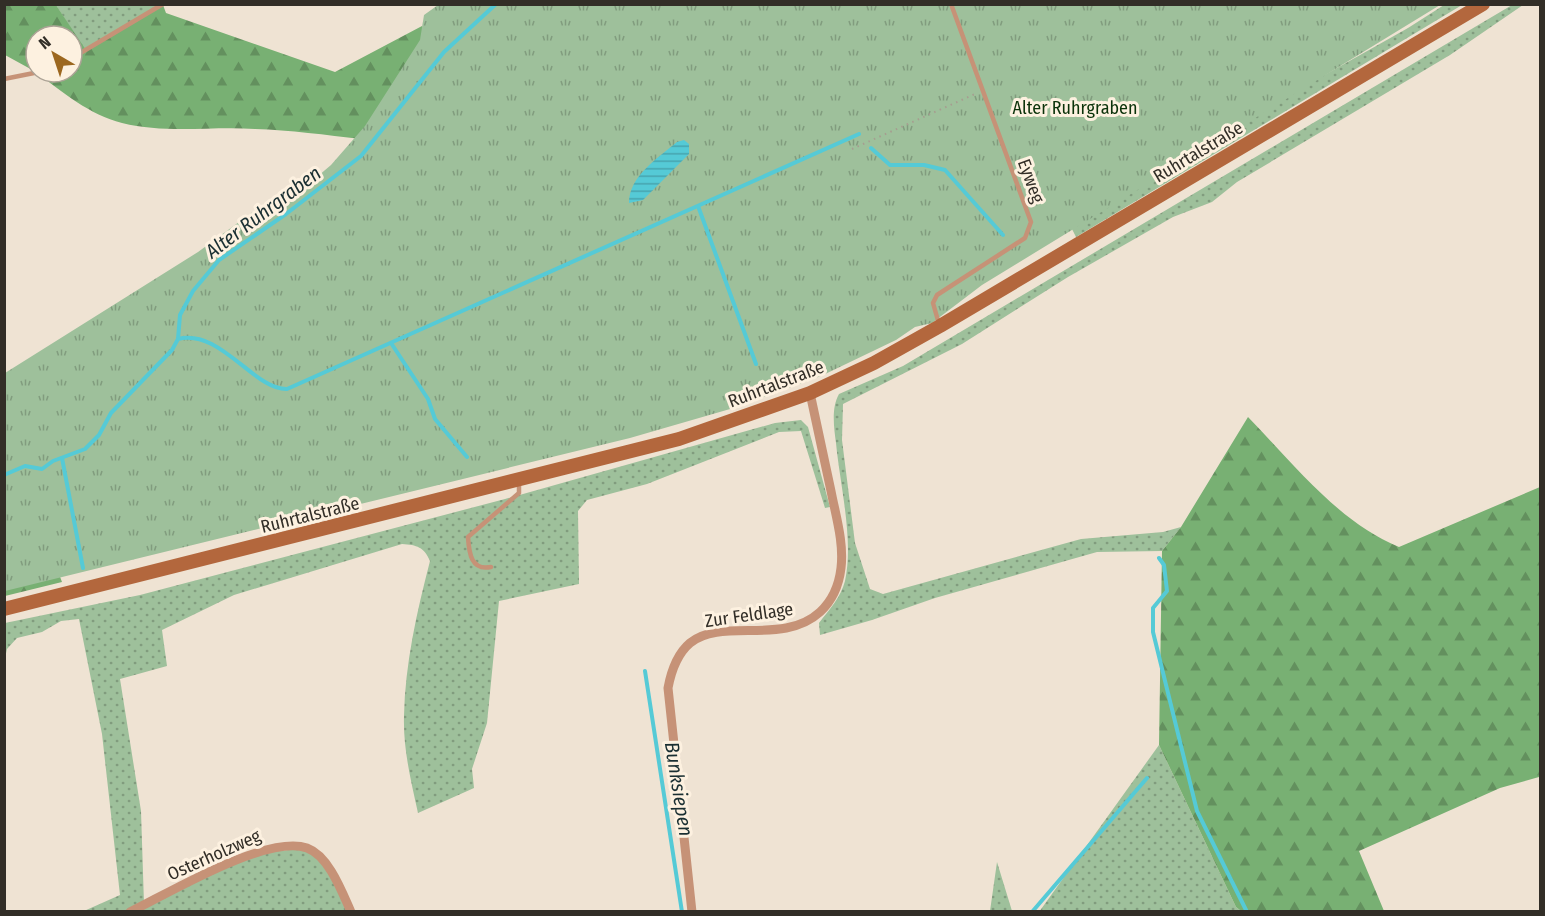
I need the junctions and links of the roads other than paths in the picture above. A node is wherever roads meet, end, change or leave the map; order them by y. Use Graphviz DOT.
graph roads {
  1 [pos="163,4"];
  2 [pos="951,4"];
  3 [pos="1482,4"];
  4 [pos="84,51"];
  5 [pos="24,75"];
  6 [pos="4,79"];
  7 [pos="939,326"];
  8 [pos="810,393"];
  9 [pos="519,481"];
  10 [pos="491,567"];
  11 [pos="4,609"];
  12 [pos="130,912"];
  13 [pos="351,912"];
  14 [pos="692,912"];
  1 -- 4 [label="lane"];
  2 -- 7 [label="lane, Eyweg"];
  3 -- 7 [label="main road, Ruhrtalstraße"];
  5 -- 6 [label="lane"];
  7 -- 8 [label="main road, Ruhrtalstraße"];
  8 -- 9 [label="main road, Ruhrtalstraße"];
  8 -- 14 [label="street, Zur Feldlage"];
  9 -- 10 [label="lane"];
  9 -- 11 [label="main road, Ruhrtalstraße"];
  12 -- 13 [label="street, Osterholzweg"];
}
